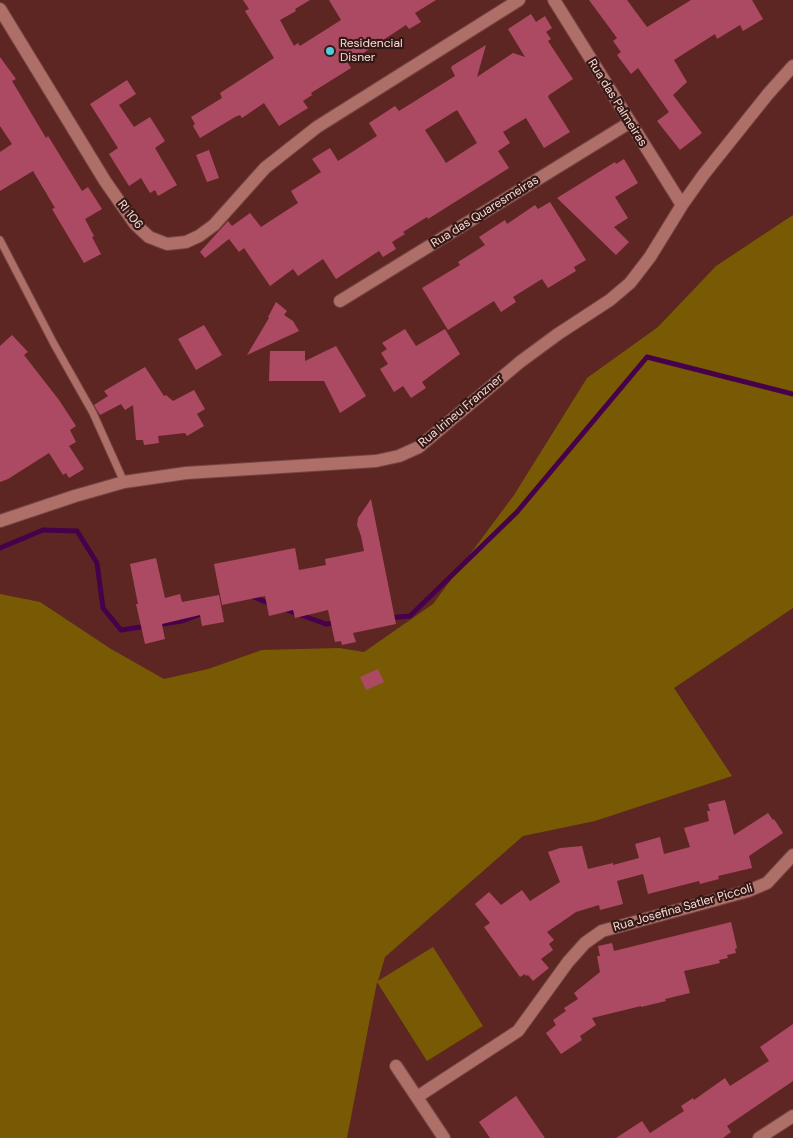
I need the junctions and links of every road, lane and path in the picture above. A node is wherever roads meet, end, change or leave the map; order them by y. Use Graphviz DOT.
graph roads {
  1 [pos="519,0"];
  2 [pos="554,0"];
  3 [pos="0,9"];
  4 [pos="793,66"];
  5 [pos="630,123"];
  6 [pos="682,205"];
  7 [pos="0,240"];
  8 [pos="340,302"];
  9 [pos="124,482"];
  10 [pos="0,521"];
  11 [pos="793,855"];
  12 [pos="396,1066"];
  13 [pos="417,1097"];
  14 [pos="793,1116"];
  15 [pos="444,1138"];
  16 [pos="759,1138"];
  1 -- 3 [label="street, RI 106"];
  2 -- 5 [label="street, Rua das Palmeiras"];
  4 -- 6 [label="street, Rua Irineu Franzner"];
  5 -- 6 [label="street, Rua das Palmeiras"];
  5 -- 8 [label="street, Rua das Quaresmeiras"];
  6 -- 9 [label="street, Rua Irineu Franzner"];
  7 -- 9 [label="lane"];
  9 -- 10 [label="street, Rua Irineu Franzner"];
  11 -- 13 [label="street, Rua Josefina Satler Piccoli"];
  12 -- 13 [label="street"];
  13 -- 15 [label="street"];
  14 -- 16 [label="street"];
}
